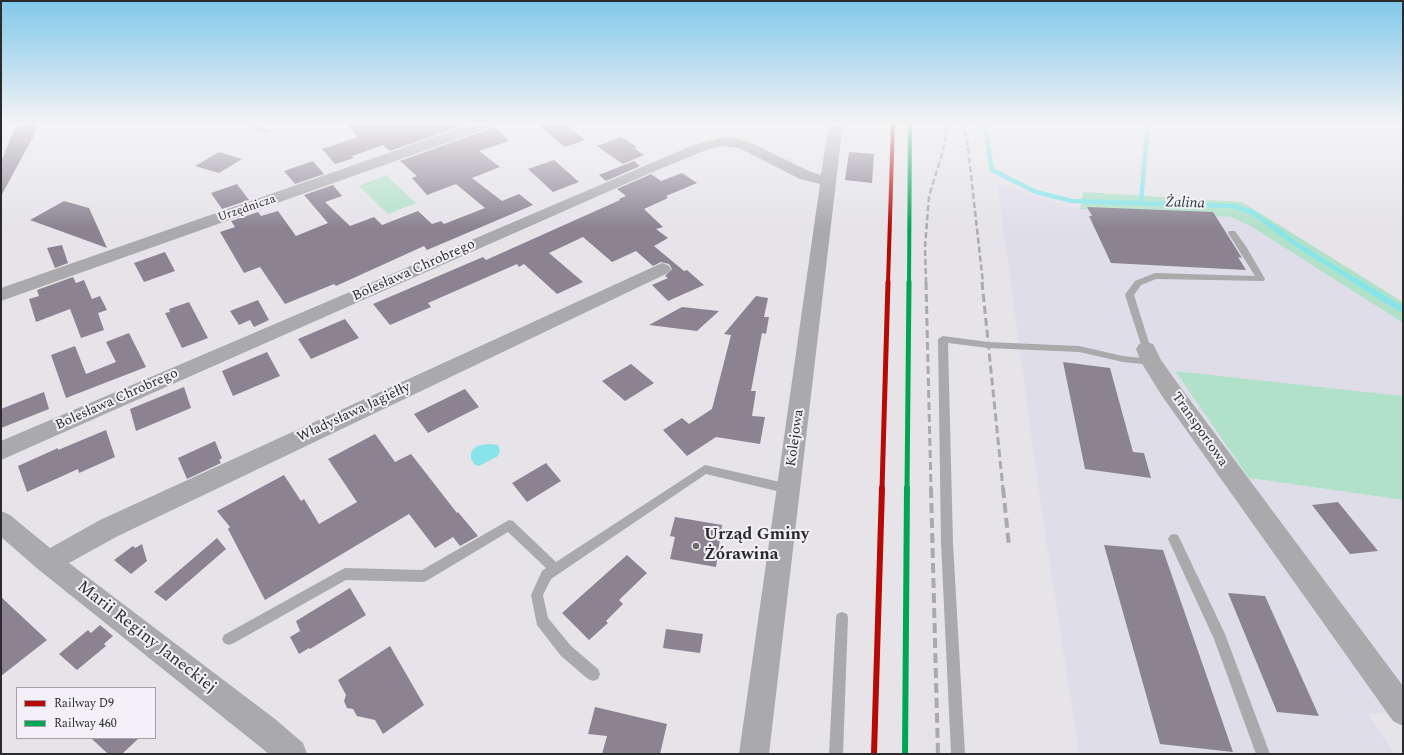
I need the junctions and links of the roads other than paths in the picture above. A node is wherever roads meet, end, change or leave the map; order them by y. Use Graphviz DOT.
graph roads {
  1 [pos="392,157"];
  2 [pos="676,157"];
  3 [pos="768,157"];
  4 [pos="832,157"];
  5 [pos="829,181"];
  6 [pos="1232,233"];
  7 [pos="662,269"];
  8 [pos="1,295"];
  9 [pos="1148,356"];
  10 [pos="1,451"];
  11 [pos="789,489"];
  12 [pos="1,522"];
  13 [pos="1174,539"];
  14 [pos="48,562"];
  15 [pos="555,569"];
  16 [pos="842,618"];
  17 [pos="229,639"];
  18 [pos="593,674"];
  19 [pos="1403,711"];
  20 [pos="292,754"];
  21 [pos="754,754"];
  22 [pos="836,754"];
  23 [pos="958,754"];
  24 [pos="1263,754"];
  1 -- 8 [label="street, Urzędnicza"];
  2 -- 10 [label="street, Bolesława Chrobrego"];
  3 -- 5 [label="street, Bolesława Chrobrego"];
  4 -- 5 [label="street, Kolejowa"];
  5 -- 11 [label="street, Kolejowa"];
  6 -- 9 [label="lane, Transportowa"];
  7 -- 14 [label="street, Władysława Jagiełły"];
  9 -- 19 [label="street, Transportowa"];
  9 -- 23 [label="lane"];
  11 -- 15 [label="lane"];
  11 -- 21 [label="street, Kolejowa"];
  12 -- 14 [label="street, Marii Reginy Janeckiej"];
  13 -- 24 [label="lane"];
  14 -- 20 [label="street, Marii Reginy Janeckiej"];
  15 -- 17 [label="lane"];
  15 -- 18 [label="lane"];
  16 -- 22 [label="lane"];
}
